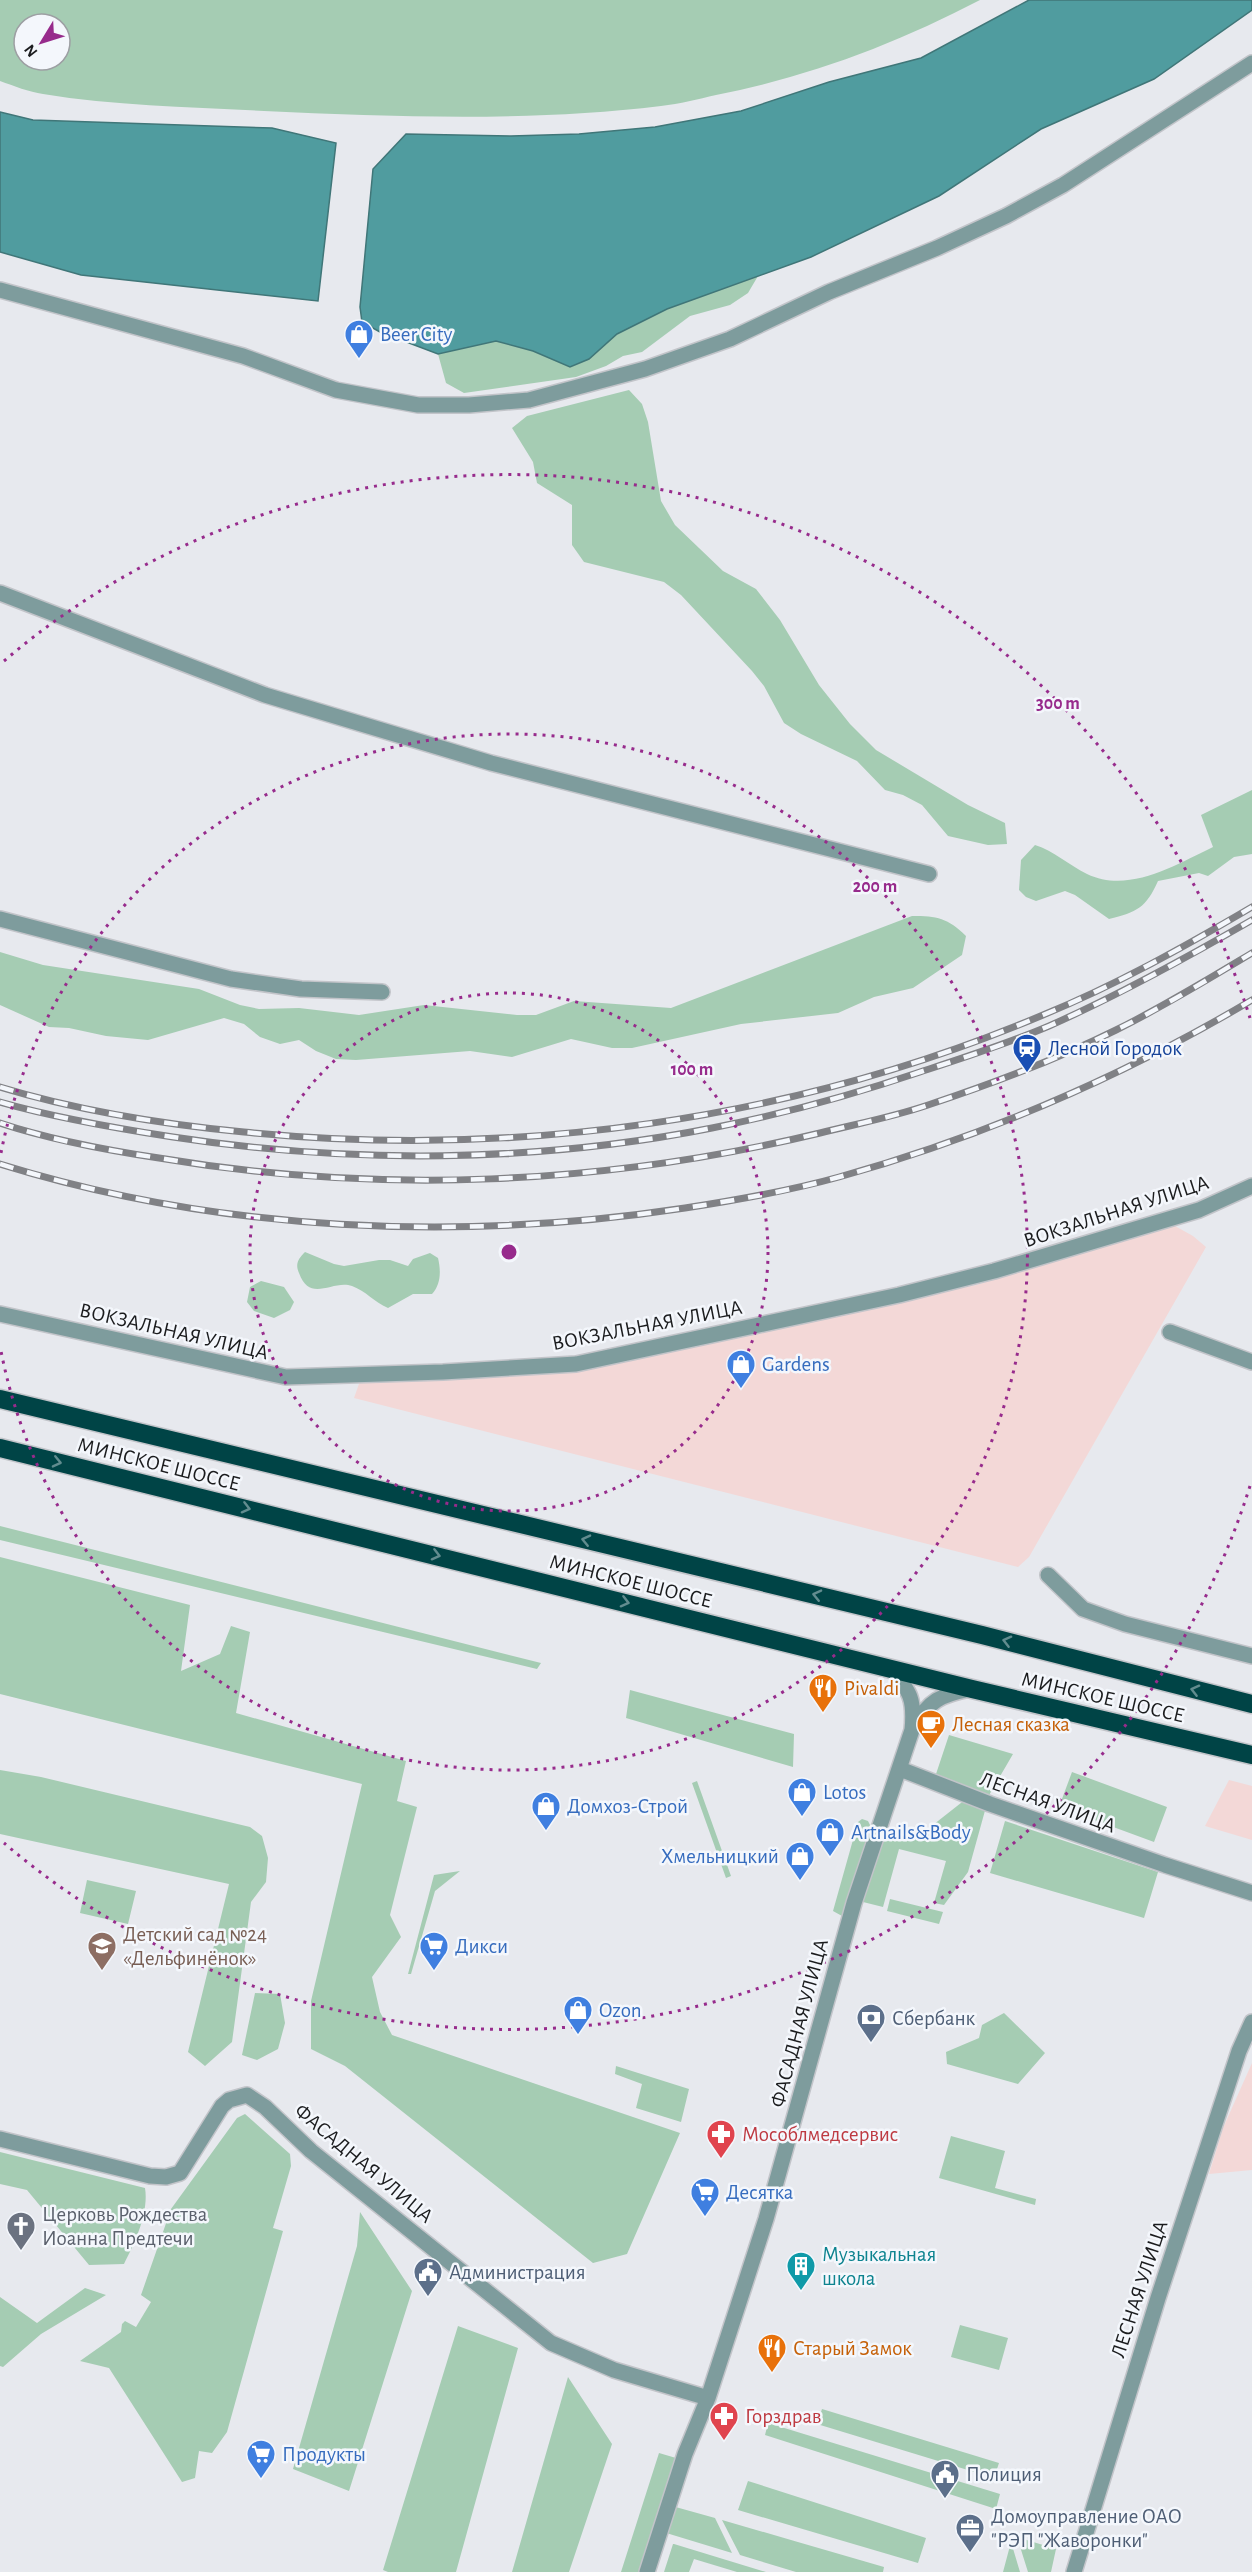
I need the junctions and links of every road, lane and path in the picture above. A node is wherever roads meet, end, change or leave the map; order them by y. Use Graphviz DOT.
graph roads {
  1 [pos="1252,63"];
  2 [pos="0,290"];
  3 [pos="0,593"];
  4 [pos="928,874"];
  5 [pos="0,919"];
  6 [pos="382,992"];
  7 [pos="1252,1186"];
  8 [pos="0,1314"];
  9 [pos="1170,1332"];
  10 [pos="1252,1362"];
  11 [pos="0,1398"];
  12 [pos="0,1448"];
  13 [pos="1048,1575"];
  14 [pos="1252,1656"];
  15 [pos="892,1669"];
  16 [pos="972,1689"];
  17 [pos="1252,1704"];
  18 [pos="912,1730"];
  19 [pos="1252,1755"];
  20 [pos="900,1769"];
  21 [pos="1252,1893"];
  22 [pos="1252,2022"];
  23 [pos="0,2139"];
  24 [pos="708,2398"];
  25 [pos="647,2572"];
  26 [pos="1074,2572"];
  1 -- 2 [label="street"];
  3 -- 4 [label="street"];
  5 -- 6 [label="street"];
  7 -- 8 [label="street, ВОКЗАЛЬНАЯ УЛИЦА"];
  9 -- 10 [label="street"];
  17 -- 11 [label="highway, МИНСКОЕ ШОССЕ, one-way"];
  12 -- 15 [label="highway, МИНСКОЕ ШОССЕ, one-way"];
  13 -- 14 [label="street"];
  15 -- 16 [label="highway, МИНСКОЕ ШОССЕ"];
  15 -- 18 [label="street, ФАСАДНАЯ УЛИЦА"];
  16 -- 18 [label="street, ФАСАДНАЯ УЛИЦА"];
  16 -- 19 [label="highway, МИНСКОЕ ШОССЕ"];
  18 -- 20 [label="street, ФАСАДНАЯ УЛИЦА"];
  20 -- 21 [label="street, ЛЕСНАЯ УЛИЦА"];
  20 -- 24 [label="street, ФАСАДНАЯ УЛИЦА"];
  22 -- 26 [label="street, ЛЕСНАЯ УЛИЦА"];
  23 -- 24 [label="street, ФАСАДНАЯ УЛИЦА"];
  24 -- 25 [label="street, ФАСАДНАЯ УЛИЦА"];
}
